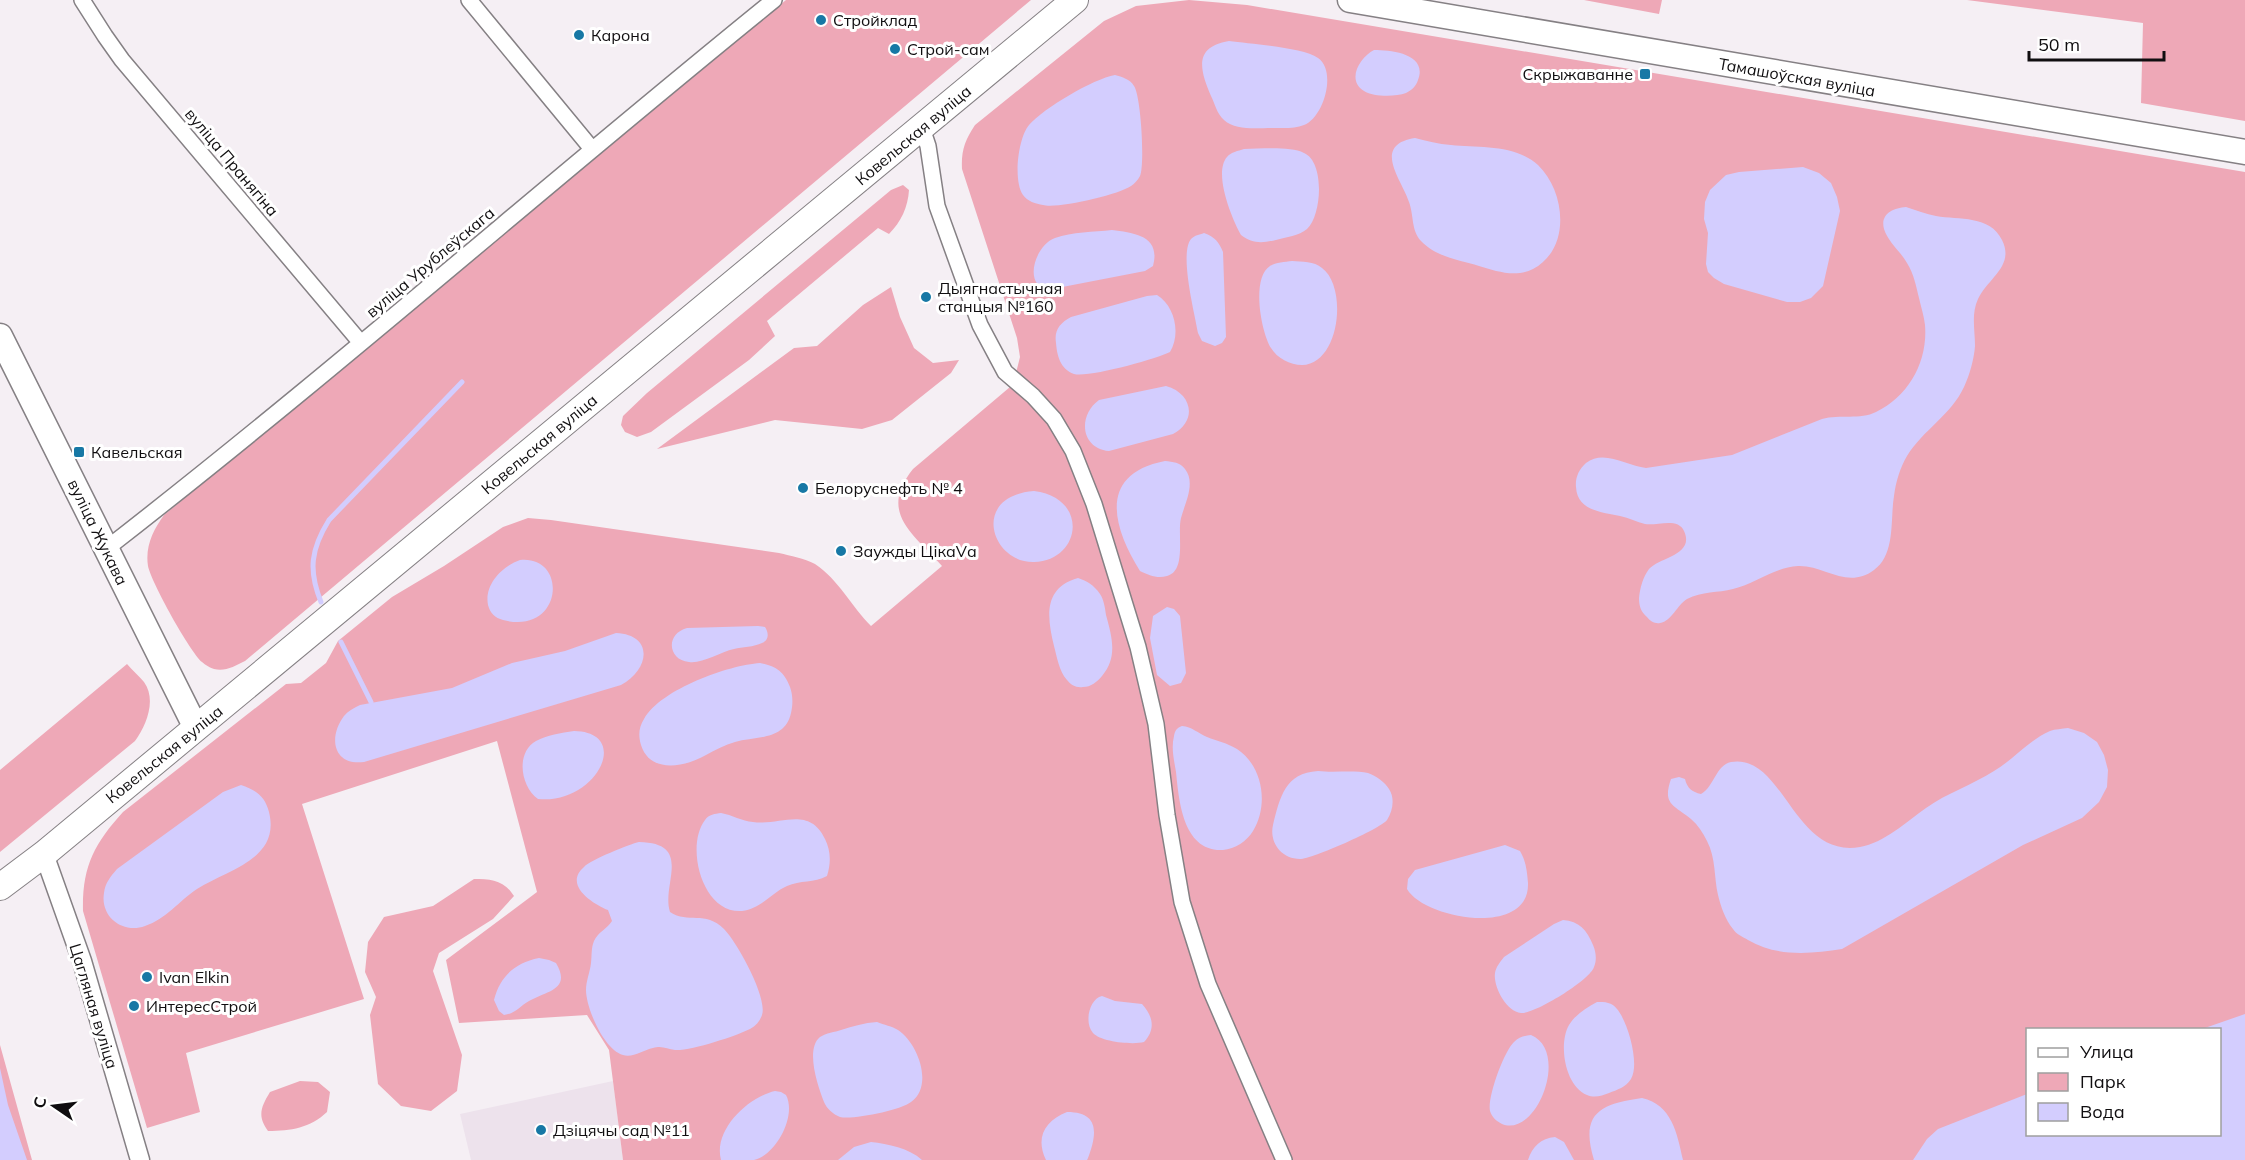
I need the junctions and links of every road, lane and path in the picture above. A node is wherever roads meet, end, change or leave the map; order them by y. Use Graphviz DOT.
graph roads {
  1 [pos="82,0"];
  2 [pos="469,0"];
  3 [pos="774,0"];
  4 [pos="1075,0"];
  5 [pos="1350,0"];
  6 [pos="922,129"];
  7 [pos="592,149"];
  8 [pos="2245,152"];
  9 [pos="0,336"];
  10 [pos="361,342"];
  11 [pos="106,549"];
  12 [pos="196,728"];
  13 [pos="44,854"];
  14 [pos="0,887"];
  15 [pos="140,1160"];
  16 [pos="1284,1160"];
  1 -- 10 [label="street, вуліца Пранягіна"];
  2 -- 7 [label="street"];
  3 -- 7 [label="street, вуліца Урублеўскага"];
  4 -- 6 [label="highway, Ковельская вуліца"];
  5 -- 8 [label="main road, Тамашоўская вуліца"];
  6 -- 12 [label="highway, Ковельская вуліца"];
  6 -- 16 [label="street"];
  7 -- 10 [label="street, вуліца Урублеўскага"];
  9 -- 11 [label="main road, вуліца Жукава"];
  10 -- 11 [label="street, вуліца Урублеўскага"];
  11 -- 12 [label="main road, вуліца Жукава"];
  12 -- 13 [label="highway, Ковельская вуліца"];
  13 -- 14 [label="highway, Ковельская вуліца"];
  13 -- 15 [label="street, Цагляная вуліца"];
}
